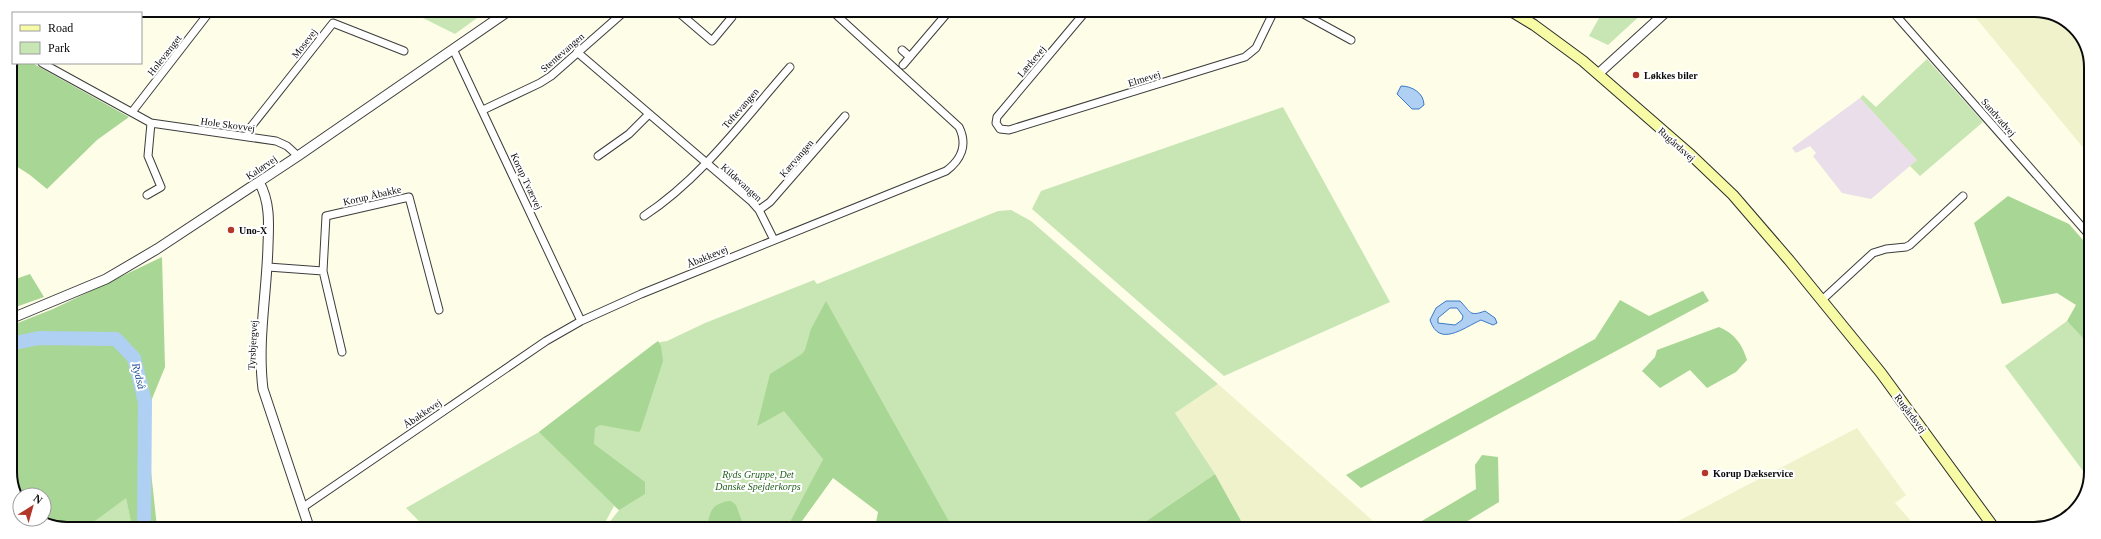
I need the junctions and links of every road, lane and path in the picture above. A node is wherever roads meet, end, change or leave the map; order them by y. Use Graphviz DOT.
graph roads {
  1 [pos="207,17"];
  2 [pos="500,17"];
  3 [pos="617,17"];
  4 [pos="684,17"];
  5 [pos="732,17"];
  6 [pos="839,17"];
  7 [pos="943,17"];
  8 [pos="1081,17"];
  9 [pos="1271,17"];
  10 [pos="1309,17"];
  11 [pos="1520,17"];
  12 [pos="1661,17"];
  13 [pos="1897,17"];
  14 [pos="1352,40"];
  15 [pos="453,49"];
  16 [pos="902,50"];
  17 [pos="404,51"];
  18 [pos="578,52"];
  19 [pos="910,57"];
  20 [pos="44,64"];
  21 [pos="903,65"];
  22 [pos="790,67"];
  23 [pos="1598,74"];
  24 [pos="483,110"];
  25 [pos="132,112"];
  26 [pos="649,114"];
  27 [pos="845,116"];
  28 [pos="151,123"];
  29 [pos="997,126"];
  30 [pos="248,136"];
  31 [pos="298,156"];
  32 [pos="598,156"];
  33 [pos="706,162"];
  34 [pos="259,182"];
  35 [pos="147,195"];
  36 [pos="1964,196"];
  37 [pos="759,210"];
  38 [pos="644,216"];
  39 [pos="2084,229"];
  40 [pos="774,240"];
  41 [pos="268,267"];
  42 [pos="323,271"];
  43 [pos="1822,300"];
  44 [pos="439,310"];
  45 [pos="17,316"];
  46 [pos="582,321"];
  47 [pos="342,352"];
  48 [pos="302,508"];
  49 [pos="307,522"];
  50 [pos="1990,522"];
  1 -- 25 [label="street, Holevænget"];
  2 -- 15 [label="street, Kalørvej"];
  3 -- 18 [label="street, Stentevangen"];
  4 -- 5 [label="street"];
  6 -- 40 [label="street, Åbakkevej"];
  7 -- 19 [label="street"];
  8 -- 29 [label="street, Lærkevej"];
  9 -- 29 [label="street, Elmevej"];
  10 -- 14 [label="street"];
  11 -- 23 [label="main road, Rugårdsvej"];
  12 -- 23 [label="street"];
  13 -- 39 [label="street, Sandvadvej"];
  15 -- 24 [label="street, Korup Tværvej"];
  15 -- 31 [label="street, Kalørvej"];
  16 -- 19 [label="street"];
  17 -- 30 [label="street, Mosevej"];
  18 -- 24 [label="street, Stentevangen"];
  18 -- 26 [label="street, Kildevangen"];
  19 -- 21 [label="street"];
  20 -- 25 [label="street, Hole Skovvej"];
  22 -- 33 [label="street, Toftevangen"];
  23 -- 43 [label="main road, Rugårdsvej"];
  24 -- 46 [label="street, Korup Tværvej"];
  25 -- 28 [label="street, Hole Skovvej"];
  26 -- 32 [label="street"];
  26 -- 33 [label="street, Kildevangen"];
  27 -- 37 [label="street, Kærvangen"];
  28 -- 30 [label="street, Hole Skovvej"];
  28 -- 35 [label="street"];
  30 -- 31 [label="street, Hole Skovvej"];
  31 -- 34 [label="street, Kalørvej"];
  33 -- 37 [label="street, Kildevangen"];
  33 -- 38 [label="street, Kildevangen"];
  34 -- 41 [label="street, Tyrsbjergvej"];
  34 -- 45 [label="street, Kalørvej"];
  36 -- 43 [label="street"];
  37 -- 40 [label="street, Kildevangen"];
  40 -- 46 [label="street, Åbakkevej"];
  41 -- 42 [label="street"];
  41 -- 48 [label="street, Tyrsbjergvej"];
  42 -- 44 [label="street, Korup Åbakke"];
  42 -- 47 [label="street, Korup Åbakke"];
  43 -- 50 [label="main road, Rugårdsvej"];
  46 -- 48 [label="street, Åbakkevej"];
  48 -- 49 [label="street, Tyrsbjergvej"];
}
